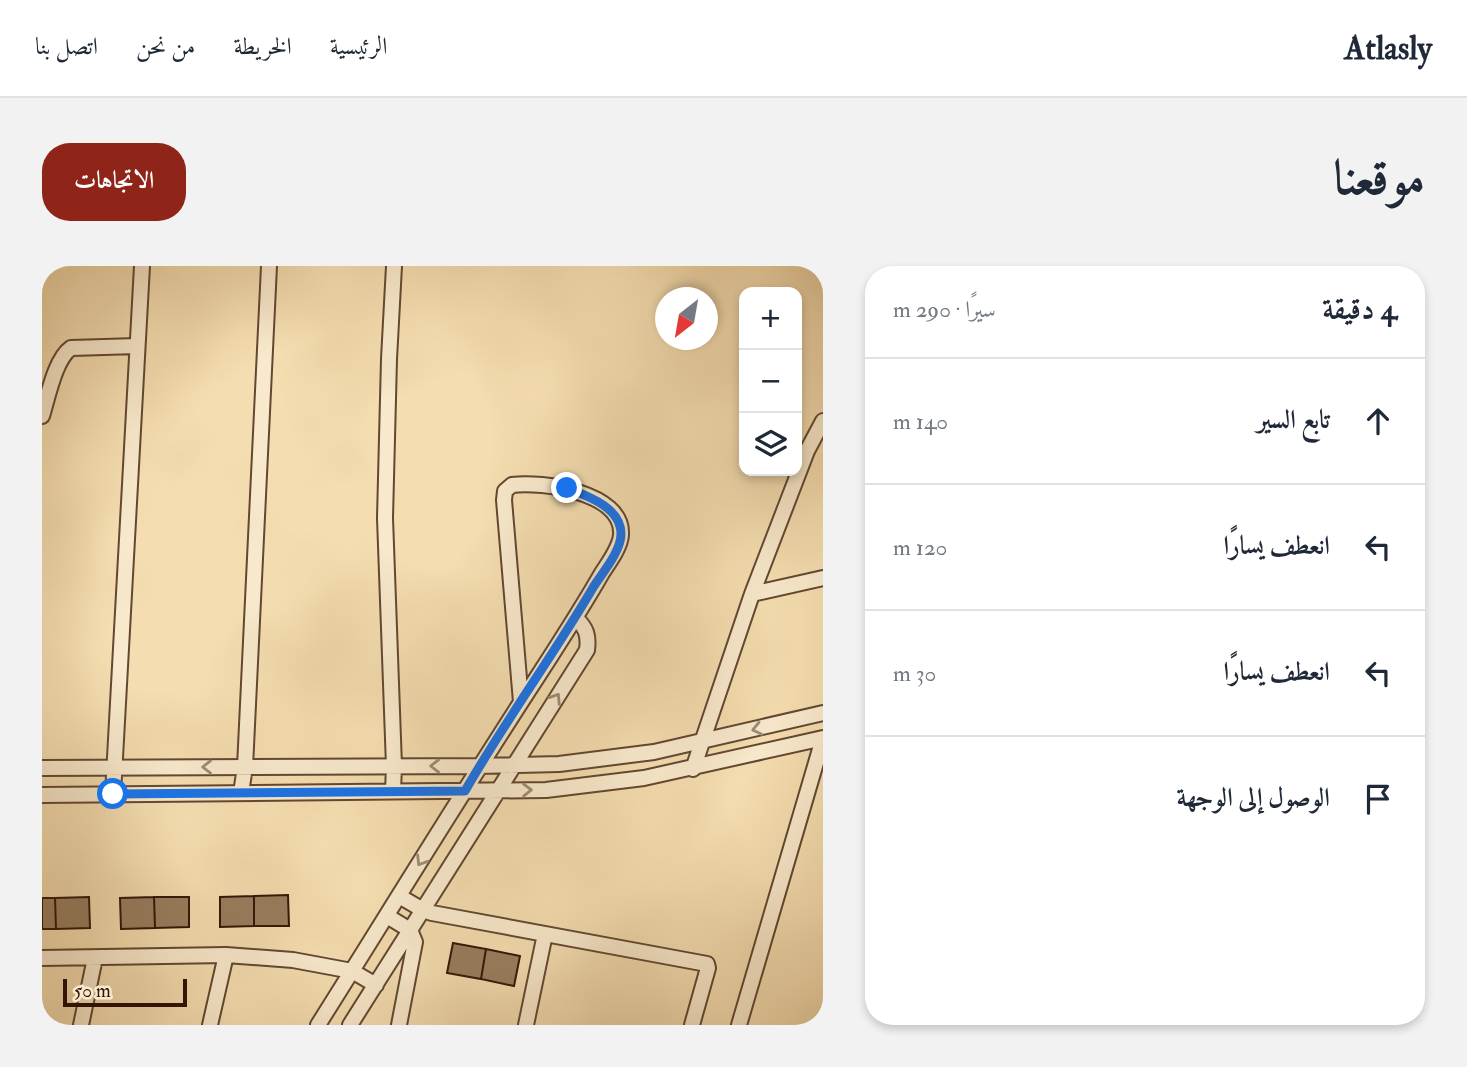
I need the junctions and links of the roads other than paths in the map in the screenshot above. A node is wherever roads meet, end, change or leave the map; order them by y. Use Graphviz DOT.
graph roads {
  1 [pos="142,266"];
  2 [pos="269,266"];
  3 [pos="394,266"];
  4 [pos="137,346"];
  5 [pos="42,416"];
  6 [pos="823,421"];
  7 [pos="823,447"];
  8 [pos="807,451"];
  9 [pos="823,578"];
  10 [pos="752,594"];
  11 [pos="576,618"];
  12 [pos="521,702"];
  13 [pos="823,713"];
  14 [pos="823,738"];
  15 [pos="702,742"];
  16 [pos="394,766"];
  17 [pos="479,766"];
  18 [pos="512,766"];
  19 [pos="116,767"];
  20 [pos="245,767"];
  21 [pos="42,768"];
  22 [pos="693,769"];
  23 [pos="499,790"];
  24 [pos="393,791"];
  25 [pos="465,791"];
  26 [pos="241,793"];
  27 [pos="113,794"];
  28 [pos="42,795"];
  29 [pos="399,896"];
  30 [pos="427,912"];
  31 [pos="387,916"];
  32 [pos="545,934"];
  33 [pos="413,936"];
  34 [pos="226,956"];
  35 [pos="42,958"];
  36 [pos="95,958"];
  37 [pos="352,971"];
  38 [pos="376,985"];
  39 [pos="81,1025"];
  40 [pos="209,1025"];
  41 [pos="318,1025"];
  42 [pos="351,1025"];
  43 [pos="399,1025"];
  44 [pos="526,1025"];
  45 [pos="692,1025"];
  46 [pos="739,1025"];
  1 -- 4 [label="street"];
  2 -- 20 [label="street"];
  3 -- 16 [label="street"];
  4 -- 5 [label="street"];
  4 -- 19 [label="street"];
  6 -- 8 [label="street"];
  7 -- 8 [label="street"];
  8 -- 10 [label="street"];
  9 -- 10 [label="street"];
  10 -- 15 [label="street"];
  11 -- 12 [label="street"];
  11 -- 12 [label="street"];
  18 -- 11 [label="street, one-way"];
  12 -- 17 [label="street"];
  13 -- 15 [label="street, one-way"];
  14 -- 22 [label="street"];
  14 -- 46 [label="street"];
  15 -- 18 [label="street"];
  15 -- 22 [label="street"];
  17 -- 16 [label="street, one-way"];
  16 -- 20 [label="street"];
  16 -- 24 [label="street"];
  17 -- 18 [label="street"];
  17 -- 25 [label="street"];
  18 -- 23 [label="street"];
  20 -- 19 [label="street, one-way"];
  19 -- 21 [label="street"];
  19 -- 27 [label="street"];
  20 -- 26 [label="street"];
  23 -- 22 [label="street, one-way"];
  23 -- 25 [label="street"];
  23 -- 30 [label="street"];
  24 -- 25 [label="street"];
  24 -- 26 [label="street"];
  25 -- 29 [label="street, one-way"];
  26 -- 27 [label="street"];
  27 -- 28 [label="street"];
  29 -- 30 [label="street"];
  29 -- 31 [label="street"];
  30 -- 32 [label="street"];
  30 -- 33 [label="street"];
  31 -- 33 [label="street"];
  31 -- 37 [label="street"];
  32 -- 44 [label="street"];
  32 -- 45 [label="street"];
  33 -- 38 [label="street"];
  33 -- 43 [label="street"];
  34 -- 36 [label="street"];
  34 -- 37 [label="street"];
  34 -- 40 [label="street"];
  35 -- 36 [label="street"];
  36 -- 39 [label="street"];
  37 -- 38 [label="street"];
  37 -- 41 [label="street"];
  38 -- 42 [label="street"];
}
